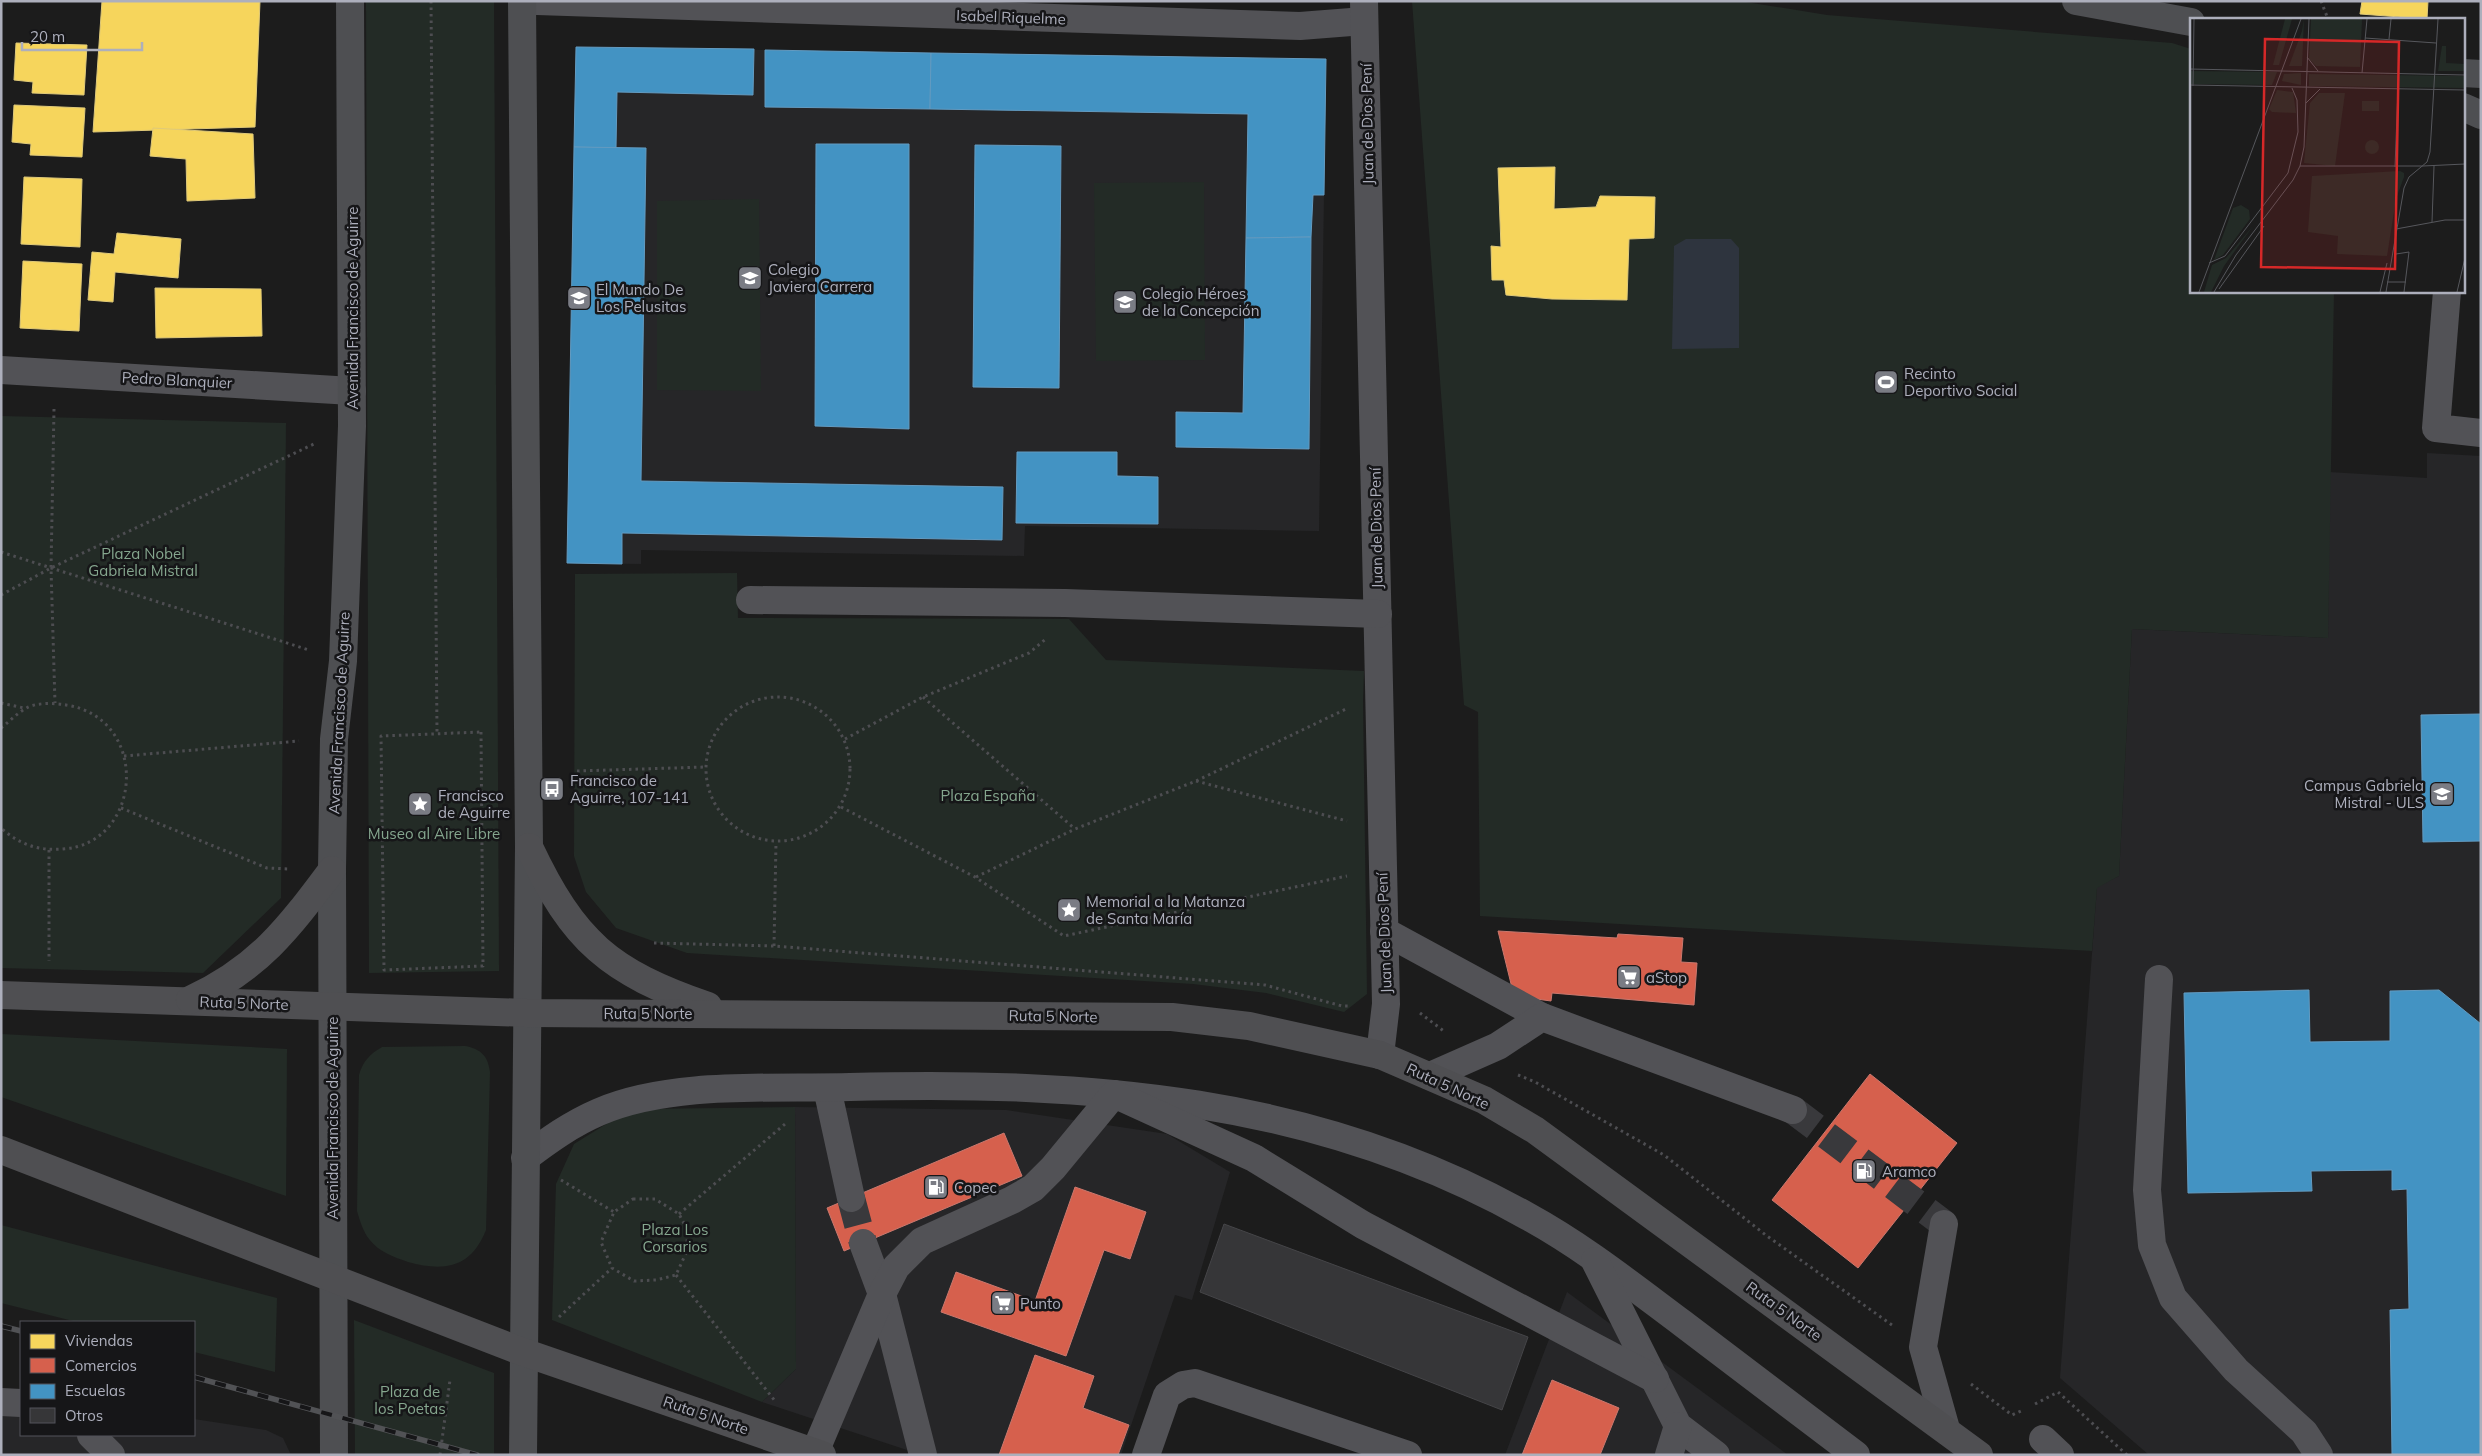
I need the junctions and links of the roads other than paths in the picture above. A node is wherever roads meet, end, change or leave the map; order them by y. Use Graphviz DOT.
graph roads {
  1 [pos="350,1"];
  2 [pos="522,1"];
  3 [pos="537,1"];
  4 [pos="2076,1"];
  5 [pos="1364,11"];
  6 [pos="2190,22"];
  7 [pos="2464,72"];
  8 [pos="2481,74"];
  9 [pos="2464,107"];
  10 [pos="2481,115"];
  11 [pos="2447,292"];
  12 [pos="1,370"];
  13 [pos="352,391"];
  14 [pos="2481,433"];
  15 [pos="750,600"];
  16 [pos="1378,614"];
  17 [pos="529,847"];
  18 [pos="332,870"];
  19 [pos="1384,931"];
  20 [pos="2159,979"];
  21 [pos="1,995"];
  22 [pos="188,1001"];
  23 [pos="333,1007"];
  24 [pos="527,1013"];
  25 [pos="728,1013"];
  26 [pos="1542,1017"];
  27 [pos="1380,1055"];
  28 [pos="1430,1076"];
  29 [pos="828,1088"];
  30 [pos="1114,1094"];
  31 [pos="1793,1110"];
  32 [pos="1,1150"];
  33 [pos="525,1158"];
  34 [pos="851,1198"];
  35 [pos="1944,1224"];
  36 [pos="863,1243"];
  37 [pos="1592,1256"];
  38 [pos="332,1279"];
  39 [pos="882,1294"];
  40 [pos="523,1352"];
  41 [pos="1655,1379"];
  42 [pos="1,1402"];
  43 [pos="20,1403"];
  44 [pos="1678,1426"];
  45 [pos="1946,1429"];
  46 [pos="91,1436"];
  47 [pos="818,1454"];
  48 [pos="111,1455"];
  49 [pos="334,1455"];
  50 [pos="523,1455"];
  51 [pos="923,1455"];
  52 [pos="1146,1455"];
  53 [pos="1408,1455"];
  54 [pos="1669,1455"];
  55 [pos="1716,1455"];
  56 [pos="1856,1455"];
  57 [pos="1979,1455"];
  58 [pos="2319,1455"];
  1 -- 13 [label="main road, Avenida Francisco de Aguirre"];
  2 -- 17 [label="main road"];
  3 -- 5 [label="street, Isabel Riquelme"];
  4 -- 6 [label="main road"];
  5 -- 16 [label="street, Juan de Dios Pení"];
  7 -- 8 [label="main road"];
  9 -- 10 [label="main road"];
  11 -- 14 [label="street"];
  12 -- 13 [label="street, Pedro Blanquier"];
  13 -- 18 [label="main road, Avenida Francisco de Aguirre"];
  15 -- 16 [label="street"];
  16 -- 19 [label="street, Juan de Dios Pení"];
  17 -- 24 [label="main road"];
  17 -- 25 [label="highway"];
  18 -- 22 [label="highway"];
  18 -- 23 [label="main road, Avenida Francisco de Aguirre"];
  19 -- 26 [label="street"];
  19 -- 27 [label="street, Juan de Dios Pení"];
  20 -- 58 [label="street"];
  21 -- 22 [label="highway, Ruta 5 Norte"];
  22 -- 23 [label="highway, Ruta 5 Norte"];
  23 -- 24 [label="highway, Ruta 5 Norte"];
  23 -- 38 [label="main road, Avenida Francisco de Aguirre"];
  24 -- 25 [label="highway, Ruta 5 Norte"];
  24 -- 33 [label="main road"];
  25 -- 27 [label="highway, Ruta 5 Norte"];
  26 -- 28 [label="street"];
  26 -- 31 [label="street"];
  27 -- 28 [label="highway, Ruta 5 Norte"];
  28 -- 45 [label="highway, Ruta 5 Norte"];
  29 -- 30 [label="street"];
  29 -- 33 [label="street"];
  29 -- 34 [label="street"];
  30 -- 37 [label="street"];
  30 -- 39 [label="street"];
  30 -- 41 [label="street"];
  32 -- 38 [label="highway, Ruta 5 Norte"];
  33 -- 40 [label="main road"];
  35 -- 45 [label="street"];
  36 -- 39 [label="street"];
  37 -- 41 [label="street"];
  37 -- 56 [label="street"];
  38 -- 40 [label="highway, Ruta 5 Norte"];
  38 -- 49 [label="main road, Avenida Francisco de Aguirre"];
  39 -- 47 [label="street"];
  39 -- 51 [label="street"];
  40 -- 47 [label="highway, Ruta 5 Norte"];
  40 -- 50 [label="main road"];
  41 -- 44 [label="street"];
  42 -- 43 [label="street"];
  44 -- 54 [label="street"];
  44 -- 55 [label="street"];
  45 -- 57 [label="highway, Ruta 5 Norte"];
  46 -- 48 [label="street"];
  52 -- 53 [label="street"];
}
